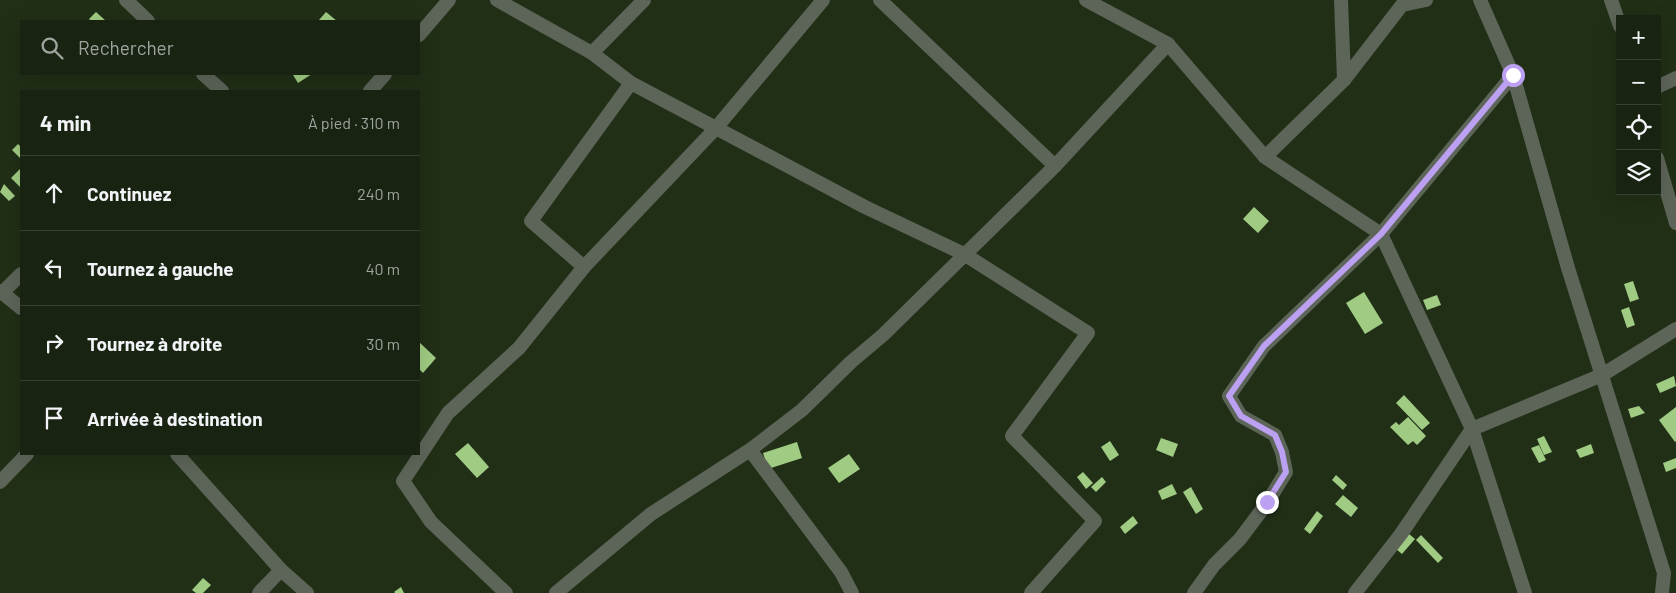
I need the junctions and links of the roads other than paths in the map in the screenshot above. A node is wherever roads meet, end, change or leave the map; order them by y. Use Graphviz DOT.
graph roads {
  1 [pos="126,0"];
  2 [pos="449,0"];
  3 [pos="644,0"];
  4 [pos="823,0"];
  5 [pos="880,0"];
  6 [pos="1086,0"];
  7 [pos="1341,0"];
  8 [pos="1426,0"];
  9 [pos="1480,0"];
  10 [pos="1611,0"];
  11 [pos="502,2"];
  12 [pos="1616,15"];
  13 [pos="147,20"];
  14 [pos="420,34"];
  15 [pos="1168,44"];
  16 [pos="592,53"];
  17 [pos="205,75"];
  18 [pos="384,75"];
  19 [pos="1513,75"];
  20 [pos="1676,78"];
  21 [pos="1344,80"];
  22 [pos="631,83"];
  23 [pos="1661,85"];
  24 [pos="214,89"];
  25 [pos="371,90"];
  26 [pos="716,128"];
  27 [pos="1265,157"];
  28 [pos="1055,166"];
  29 [pos="1661,172"];
  30 [pos="1676,223"];
  31 [pos="1381,234"];
  32 [pos="964,254"];
  33 [pos="584,266"];
  34 [pos="20,275"];
  35 [pos="1,292"];
  36 [pos="20,307"];
  37 [pos="1676,329"];
  38 [pos="1602,375"];
  39 [pos="1472,429"];
  40 [pos="750,450"];
  41 [pos="26,455"];
  42 [pos="178,455"];
  43 [pos="0,482"];
  44 [pos="281,570"];
  45 [pos="259,593"];
  46 [pos="307,593"];
  47 [pos="506,593"];
  48 [pos="556,593"];
  49 [pos="852,593"];
  50 [pos="1031,593"];
  51 [pos="1194,593"];
  52 [pos="1355,593"];
  53 [pos="1525,593"];
  54 [pos="1662,593"];
  1 -- 13 [label="street"];
  2 -- 14 [label="street"];
  3 -- 16 [label="street"];
  4 -- 26 [label="street"];
  5 -- 28 [label="street"];
  6 -- 15 [label="street"];
  7 -- 21 [label="street"];
  8 -- 21 [label="street"];
  9 -- 19 [label="street"];
  10 -- 12 [label="street"];
  11 -- 16 [label="street"];
  15 -- 27 [label="street"];
  15 -- 28 [label="street"];
  16 -- 22 [label="street"];
  17 -- 24 [label="street"];
  18 -- 25 [label="street"];
  19 -- 31 [label="street"];
  19 -- 38 [label="street"];
  20 -- 23 [label="street"];
  21 -- 27 [label="street"];
  22 -- 26 [label="street"];
  22 -- 33 [label="street"];
  26 -- 32 [label="street"];
  26 -- 33 [label="street"];
  27 -- 31 [label="street"];
  28 -- 32 [label="street"];
  29 -- 30 [label="street"];
  31 -- 39 [label="street"];
  31 -- 51 [label="street"];
  32 -- 40 [label="street"];
  32 -- 50 [label="street"];
  33 -- 47 [label="street"];
  34 -- 35 [label="street"];
  35 -- 36 [label="street"];
  37 -- 38 [label="street"];
  38 -- 39 [label="street"];
  38 -- 54 [label="street"];
  39 -- 52 [label="street"];
  39 -- 53 [label="street"];
  40 -- 48 [label="street"];
  40 -- 49 [label="street"];
  41 -- 43 [label="street"];
  42 -- 44 [label="street"];
  44 -- 45 [label="street"];
  44 -- 46 [label="street"];
}
